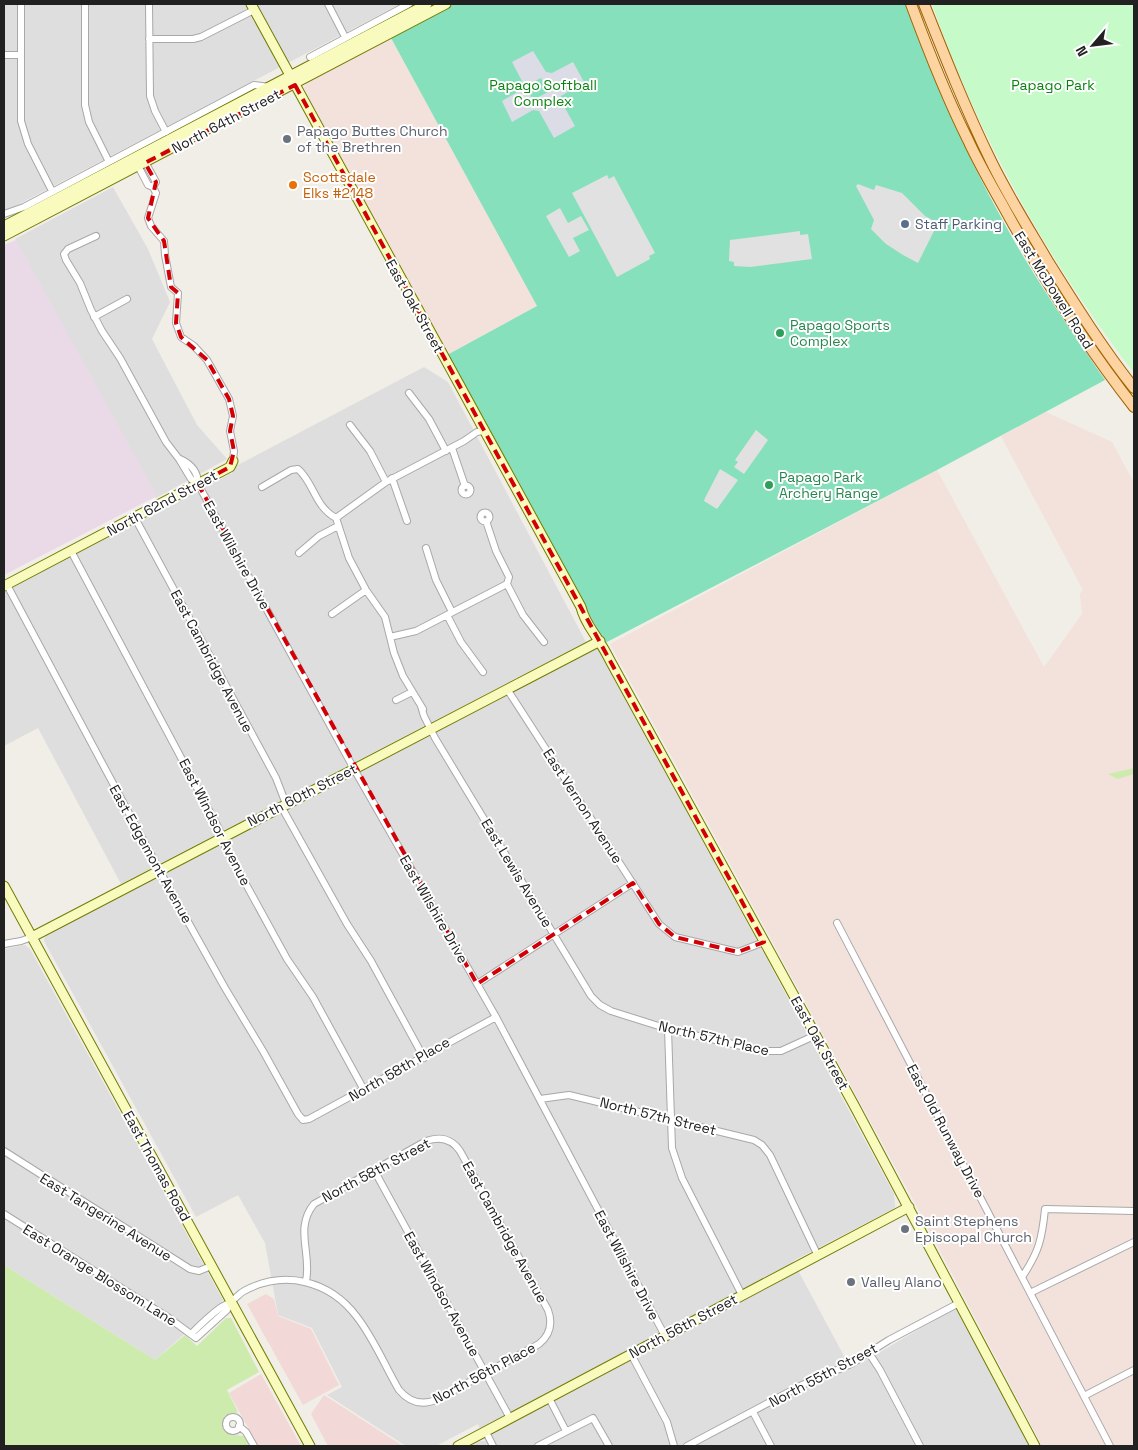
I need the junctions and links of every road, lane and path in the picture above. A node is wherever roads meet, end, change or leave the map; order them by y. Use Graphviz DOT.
graph roads {
  1 [pos="21,4"];
  2 [pos="85,4"];
  3 [pos="149,4"];
  4 [pos="328,4"];
  5 [pos="427,4"];
  6 [pos="446,4"];
  7 [pos="911,4"];
  8 [pos="924,4"];
  9 [pos="404,5"];
  10 [pos="252,7"];
  11 [pos="346,37"];
  12 [pos="149,39"];
  13 [pos="4,55"];
  14 [pos="22,55"];
  15 [pos="310,57"];
  16 [pos="293,81"];
  17 [pos="271,87"];
  18 [pos="166,132"];
  19 [pos="140,161"];
  20 [pos="109,162"];
  21 [pos="52,191"];
  22 [pos="4,214"];
  23 [pos="4,226"];
  24 [pos="4,236"];
  25 [pos="96,236"];
  26 [pos="127,299"];
  27 [pos="94,317"];
  28 [pos="1134,388"];
  29 [pos="409,393"];
  30 [pos="1134,407"];
  31 [pos="350,425"];
  32 [pos="483,431"];
  33 [pos="449,449"];
  34 [pos="233,461"];
  35 [pos="389,480"];
  36 [pos="198,484"];
  37 [pos="465,486"];
  38 [pos="262,487"];
  39 [pos="135,518"];
  40 [pos="336,518"];
  41 [pos="407,521"];
  42 [pos="486,521"];
  43 [pos="338,526"];
  44 [pos="426,548"];
  45 [pos="71,551"];
  46 [pos="299,553"];
  47 [pos="507,584"];
  48 [pos="5,586"];
  49 [pos="366,590"];
  50 [pos="450,613"];
  51 [pos="332,614"];
  52 [pos="390,638"];
  53 [pos="600,641"];
  54 [pos="544,642"];
  55 [pos="483,672"];
  56 [pos="507,689"];
  57 [pos="412,692"];
  58 [pos="396,700"];
  59 [pos="431,729"];
  60 [pos="354,769"];
  61 [pos="284,805"];
  62 [pos="222,837"];
  63 [pos="160,871"];
  64 [pos="633,883"];
  65 [pos="4,886"];
  66 [pos="837,923"];
  67 [pos="554,934"];
  68 [pos="32,937"];
  69 [pos="764,942"];
  70 [pos="4,944"];
  71 [pos="477,984"];
  72 [pos="611,1011"];
  73 [pos="496,1017"];
  74 [pos="668,1029"];
  75 [pos="816,1035"];
  76 [pos="424,1058"];
  77 [pos="364,1090"];
  78 [pos="540,1099"];
  79 [pos="303,1120"];
  80 [pos="671,1120"];
  81 [pos="444,1138"];
  82 [pos="4,1152"];
  83 [pos="374,1170"];
  84 [pos="909,1207"];
  85 [pos="1134,1211"];
  86 [pos="4,1214"];
  87 [pos="1134,1242"];
  88 [pos="818,1256"];
  89 [pos="212,1266"];
  90 [pos="1022,1276"];
  91 [pos="306,1281"];
  92 [pos="1030,1293"];
  93 [pos="742,1295"];
  94 [pos="231,1302"];
  95 [pos="959,1302"];
  96 [pos="548,1334"];
  97 [pos="665,1336"];
  98 [pos="869,1353"];
  99 [pos="631,1354"];
  100 [pos="1134,1370"];
  101 [pos="486,1373"];
  102 [pos="1084,1396"];
  103 [pos="549,1398"];
  104 [pos="753,1412"];
  105 [pos="510,1418"];
  106 [pos="239,1426"];
  107 [pos="566,1431"];
  108 [pos="486,1432"];
  109 [pos="254,1446"];
  110 [pos="310,1446"];
  111 [pos="458,1446"];
  112 [pos="493,1446"];
  113 [pos="538,1446"];
  114 [pos="609,1446"];
  115 [pos="674,1446"];
  116 [pos="687,1446"];
  117 [pos="771,1446"];
  118 [pos="920,1446"];
  119 [pos="1035,1446"];
  120 [pos="1110,1446"];
  1 -- 14 [label="street"];
  2 -- 20 [label="street"];
  3 -- 12 [label="street"];
  4 -- 11 [label="street"];
  5 -- 16 [label="street, North 64th Street"];
  6 -- 16 [label="street, North 64th Street"];
  7 -- 30 [label="main road, East McDowell Road"];
  8 -- 28 [label="main road, East McDowell Road"];
  9 -- 11 [label="street"];
  10 -- 12 [label="street"];
  10 -- 16 [label="street, East Oak Street"];
  11 -- 15 [label="street"];
  12 -- 18 [label="street"];
  13 -- 14 [label="street"];
  14 -- 21 [label="street"];
  16 -- 17 [label="street, North 64th Street"];
  16 -- 19 [label="street, North 64th Street"];
  16 -- 32 [label="street, East Oak Street"];
  17 -- 18 [label="street, North 64th Street"];
  17 -- 19 [label="street, North 64th Street"];
  18 -- 20 [label="street, North 64th Street"];
  19 -- 23 [label="street, North 64th Street"];
  19 -- 24 [label="street, North 64th Street"];
  19 -- 34 [label="street, North 62nd Street"];
  20 -- 21 [label="street, North 64th Street"];
  21 -- 22 [label="street, North 64th Street"];
  25 -- 27 [label="street, East Wilshire Drive"];
  26 -- 27 [label="street"];
  27 -- 36 [label="street, East Wilshire Drive"];
  29 -- 33 [label="street"];
  31 -- 35 [label="street"];
  32 -- 33 [label="street"];
  32 -- 53 [label="street, East Oak Street"];
  33 -- 35 [label="street"];
  33 -- 37 [label="street"];
  34 -- 36 [label="street, North 62nd Street"];
  35 -- 40 [label="street"];
  35 -- 41 [label="street"];
  36 -- 39 [label="street, North 62nd Street"];
  36 -- 60 [label="street, East Wilshire Drive"];
  38 -- 40 [label="street"];
  39 -- 45 [label="street, North 62nd Street"];
  39 -- 61 [label="street, East Cambridge Avenue"];
  40 -- 43 [label="street, East Lewis Avenue"];
  42 -- 47 [label="street"];
  43 -- 46 [label="street"];
  43 -- 49 [label="street, East Lewis Avenue"];
  44 -- 50 [label="street"];
  45 -- 48 [label="street, North 62nd Street"];
  45 -- 62 [label="street, East Windsor Avenue"];
  47 -- 50 [label="street"];
  47 -- 54 [label="street"];
  48 -- 63 [label="street, East Edgemont Avenue"];
  49 -- 51 [label="street"];
  49 -- 52 [label="street, East Lewis Avenue"];
  50 -- 52 [label="street"];
  50 -- 55 [label="street"];
  52 -- 57 [label="street, East Lewis Avenue"];
  53 -- 56 [label="street, North 60th Street"];
  53 -- 69 [label="street, East Oak Street"];
  56 -- 59 [label="street, North 60th Street"];
  56 -- 64 [label="street, East Vernon Avenue"];
  57 -- 58 [label="street"];
  57 -- 59 [label="street, East Lewis Avenue"];
  59 -- 60 [label="street, North 60th Street"];
  59 -- 67 [label="street, East Lewis Avenue"];
  60 -- 61 [label="street, North 60th Street"];
  60 -- 71 [label="street, East Wilshire Drive"];
  61 -- 62 [label="street, North 60th Street"];
  61 -- 76 [label="street, East Cambridge Avenue"];
  62 -- 63 [label="street, North 60th Street"];
  62 -- 77 [label="street, East Windsor Avenue"];
  63 -- 68 [label="street, North 60th Street"];
  63 -- 79 [label="street, East Edgemont Avenue"];
  64 -- 67 [label="street"];
  64 -- 69 [label="street, East Vernon Avenue"];
  65 -- 68 [label="street, East Thomas Road"];
  66 -- 90 [label="street, East Old Runway Drive"];
  67 -- 71 [label="street"];
  67 -- 72 [label="street, East Lewis Avenue"];
  68 -- 70 [label="street, North 60th Street"];
  68 -- 89 [label="street, East Thomas Road"];
  69 -- 75 [label="street, East Oak Street"];
  71 -- 73 [label="street, East Wilshire Drive"];
  72 -- 74 [label="street, North 57th Place"];
  73 -- 76 [label="street, North 58th Place"];
  73 -- 78 [label="street, East Wilshire Drive"];
  74 -- 75 [label="street, North 57th Place"];
  74 -- 80 [label="street"];
  75 -- 84 [label="street, East Oak Street"];
  76 -- 77 [label="street, North 58th Place"];
  77 -- 79 [label="street, North 58th Place"];
  78 -- 80 [label="street, North 57th Street"];
  78 -- 97 [label="street, East Wilshire Drive"];
  80 -- 88 [label="street, North 57th Street"];
  80 -- 93 [label="street"];
  81 -- 83 [label="street, North 58th Street"];
  81 -- 96 [label="street, East Cambridge Avenue"];
  82 -- 89 [label="street, East Tangerine Avenue"];
  83 -- 91 [label="street, North 58th Street"];
  83 -- 101 [label="street, East Windsor Avenue"];
  84 -- 88 [label="street, North 56th Street"];
  84 -- 95 [label="street, East Oak Street"];
  85 -- 90 [label="street"];
  86 -- 94 [label="street, East Orange Blossom Lane"];
  87 -- 92 [label="street"];
  88 -- 93 [label="street, North 56th Street"];
  89 -- 94 [label="street, East Thomas Road"];
  90 -- 92 [label="street, East Old Runway Drive"];
  91 -- 94 [label="street"];
  91 -- 101 [label="street, North 56th Place"];
  92 -- 102 [label="street, East Old Runway Drive"];
  93 -- 97 [label="street, North 56th Street"];
  94 -- 110 [label="street, East Thomas Road"];
  95 -- 98 [label="street, North 55th Street"];
  95 -- 119 [label="street, East Oak Street"];
  96 -- 101 [label="street, North 56th Place"];
  97 -- 99 [label="street, North 56th Street"];
  98 -- 104 [label="street, North 55th Street"];
  98 -- 118 [label="street"];
  99 -- 103 [label="street, North 56th Street"];
  99 -- 115 [label="street"];
  100 -- 102 [label="street"];
  101 -- 105 [label="street, East Windsor Avenue"];
  102 -- 120 [label="street, East Old Runway Drive"];
  103 -- 105 [label="street, North 56th Street"];
  103 -- 107 [label="street"];
  104 -- 116 [label="street, North 55th Street"];
  104 -- 117 [label="street"];
  105 -- 108 [label="street, North 56th Street"];
  106 -- 109 [label="street"];
  107 -- 113 [label="street"];
  107 -- 114 [label="street"];
  108 -- 111 [label="street, North 56th Street"];
  108 -- 112 [label="street"];
}
